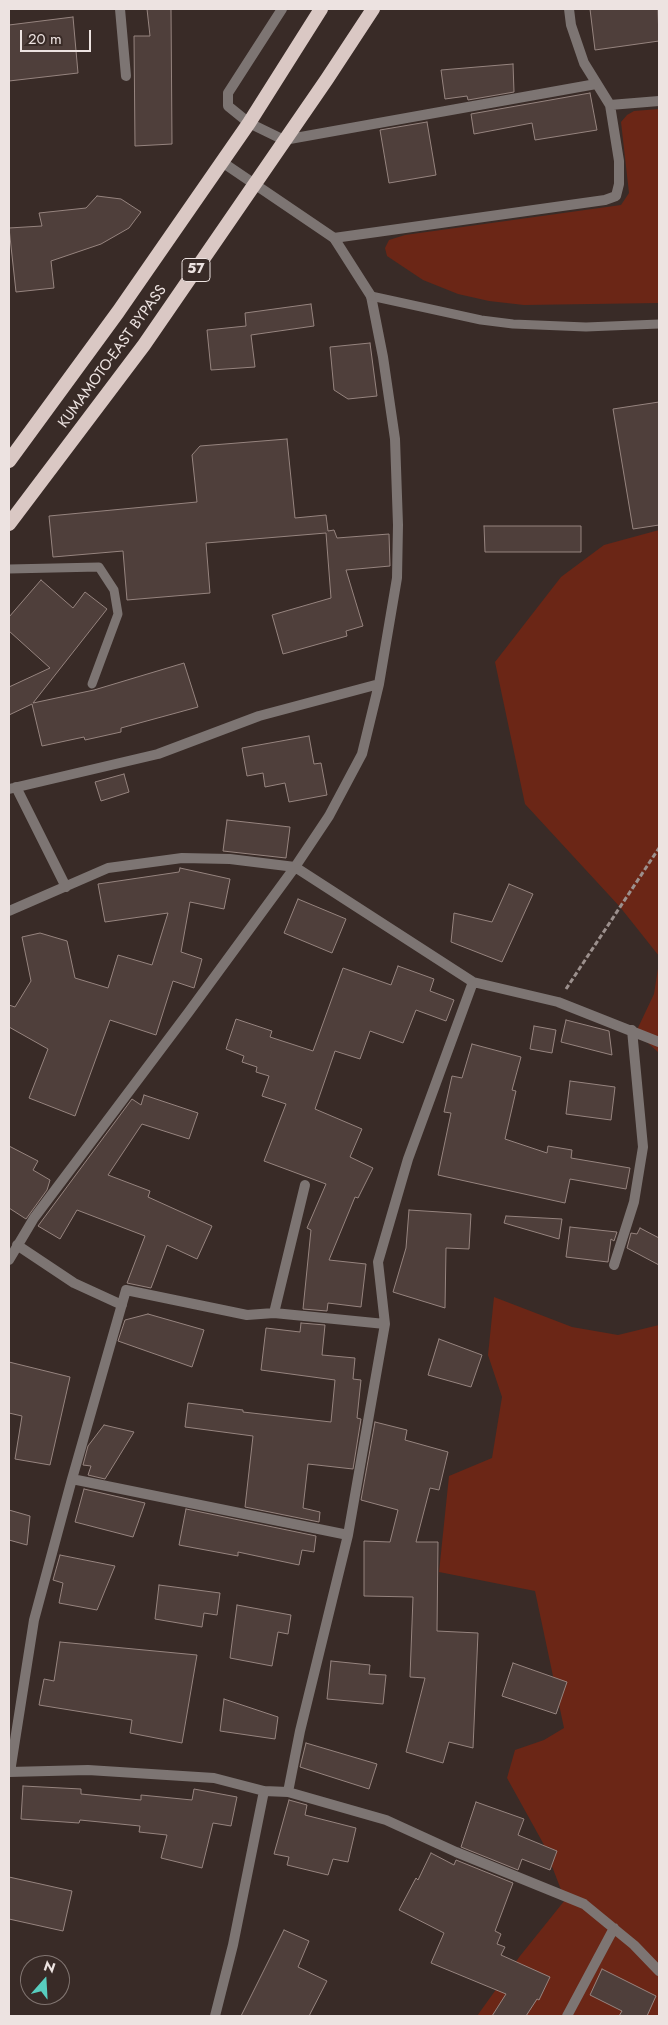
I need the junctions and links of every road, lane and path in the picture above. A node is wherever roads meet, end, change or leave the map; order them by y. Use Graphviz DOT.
graph roads {
  1 [pos="120,9"];
  2 [pos="282,9"];
  3 [pos="321,9"];
  4 [pos="373,9"];
  5 [pos="569,9"];
  6 [pos="126,76"];
  7 [pos="596,84"];
  8 [pos="659,100"];
  9 [pos="610,105"];
  10 [pos="249,123"];
  11 [pos="284,140"];
  12 [pos="222,162"];
  13 [pos="255,184"];
  14 [pos="334,238"];
  15 [pos="371,296"];
  16 [pos="659,324"];
  17 [pos="9,462"];
  18 [pos="9,524"];
  19 [pos="9,569"];
  20 [pos="92,684"];
  21 [pos="379,684"];
  22 [pos="12,788"];
  23 [pos="659,848"];
  24 [pos="295,867"];
  25 [pos="66,887"];
  26 [pos="9,911"];
  27 [pos="474,982"];
  28 [pos="558,1002"];
  29 [pos="632,1030"];
  30 [pos="659,1042"];
  31 [pos="305,1185"];
  32 [pos="18,1245"];
  33 [pos="9,1260"];
  34 [pos="614,1265"];
  35 [pos="122,1305"];
  36 [pos="274,1313"];
  37 [pos="386,1324"];
  38 [pos="72,1479"];
  39 [pos="348,1535"];
  40 [pos="9,1772"];
  41 [pos="264,1791"];
  42 [pos="288,1792"];
  43 [pos="614,1928"];
  44 [pos="659,1971"];
  45 [pos="215,2016"];
  46 [pos="567,2016"];
  1 -- 6 [label="street"];
  2 -- 10 [label="street"];
  3 -- 10 [label="highway, KUMAMOTO-EAST BYPASS / 57"];
  4 -- 11 [label="highway, KUMAMOTO-EAST BYPASS / 57"];
  5 -- 7 [label="street"];
  7 -- 9 [label="street"];
  7 -- 11 [label="street"];
  8 -- 9 [label="street"];
  9 -- 14 [label="street"];
  10 -- 11 [label="street"];
  10 -- 12 [label="highway, KUMAMOTO-EAST BYPASS / 57"];
  11 -- 13 [label="highway, KUMAMOTO-EAST BYPASS / 57"];
  12 -- 13 [label="street"];
  12 -- 17 [label="highway, KUMAMOTO-EAST BYPASS / 57"];
  13 -- 14 [label="street"];
  13 -- 18 [label="highway, KUMAMOTO-EAST BYPASS / 57"];
  14 -- 15 [label="street"];
  15 -- 16 [label="lane"];
  15 -- 21 [label="street"];
  19 -- 20 [label="lane"];
  21 -- 22 [label="street"];
  21 -- 24 [label="street"];
  22 -- 25 [label="street"];
  23 -- 28 [label="path"];
  24 -- 25 [label="street"];
  24 -- 27 [label="street"];
  24 -- 32 [label="street"];
  25 -- 26 [label="street"];
  27 -- 28 [label="street"];
  27 -- 37 [label="street"];
  28 -- 29 [label="street"];
  29 -- 30 [label="street"];
  29 -- 34 [label="street"];
  31 -- 36 [label="street"];
  32 -- 33 [label="street"];
  32 -- 35 [label="street"];
  35 -- 36 [label="street"];
  35 -- 38 [label="street"];
  36 -- 37 [label="street"];
  37 -- 39 [label="street"];
  38 -- 39 [label="street"];
  38 -- 40 [label="street"];
  39 -- 42 [label="street"];
  40 -- 41 [label="street"];
  41 -- 42 [label="street"];
  41 -- 45 [label="street"];
  42 -- 43 [label="street"];
  43 -- 44 [label="street"];
  43 -- 46 [label="street"];
}
